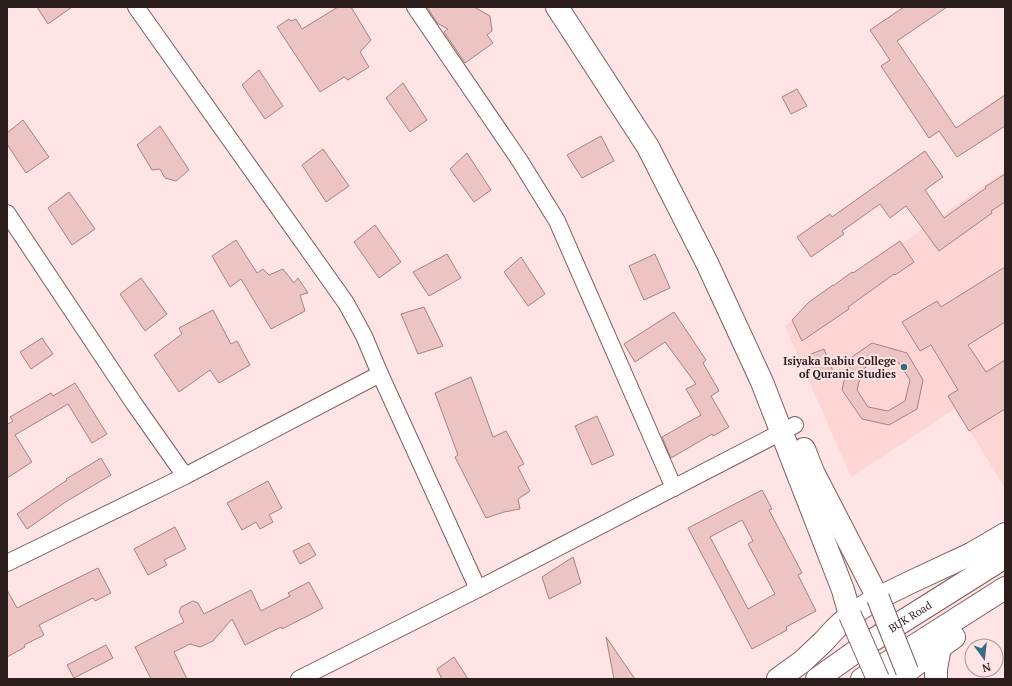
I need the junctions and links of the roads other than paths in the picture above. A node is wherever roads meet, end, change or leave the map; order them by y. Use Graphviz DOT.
graph roads {
  1 [pos="136,7"];
  2 [pos="415,7"];
  3 [pos="557,7"];
  4 [pos="574,7"];
  5 [pos="7,213"];
  6 [pos="380,374"];
  7 [pos="789,428"];
  8 [pos="185,476"];
  9 [pos="674,488"];
  10 [pos="1005,534"];
  11 [pos="1005,556"];
  12 [pos="7,563"];
  13 [pos="1005,588"];
  14 [pos="478,589"];
  15 [pos="878,598"];
  16 [pos="1005,600"];
  17 [pos="850,615"];
  18 [pos="940,647"];
  19 [pos="904,676"];
  20 [pos="299,679"];
  21 [pos="778,679"];
  22 [pos="817,679"];
  23 [pos="862,679"];
  24 [pos="878,679"];
  25 [pos="936,679"];
  1 -- 6 [label="street"];
  2 -- 9 [label="street"];
  3 -- 7 [label="main road"];
  4 -- 7 [label="main road"];
  5 -- 8 [label="street"];
  6 -- 8 [label="street"];
  6 -- 14 [label="street"];
  7 -- 9 [label="street"];
  7 -- 15 [label="main road"];
  7 -- 17 [label="main road"];
  8 -- 12 [label="street"];
  9 -- 14 [label="street"];
  10 -- 15 [label="main road"];
  11 -- 22 [label="main road, BUK Road"];
  13 -- 23 [label="main road"];
  14 -- 20 [label="street"];
  15 -- 17 [label="main road"];
  15 -- 19 [label="main road, bridge"];
  16 -- 18 [label="main road"];
  17 -- 21 [label="main road"];
  17 -- 24 [label="main road, bridge"];
  18 -- 19 [label="main road"];
  18 -- 25 [label="main road"];
}
